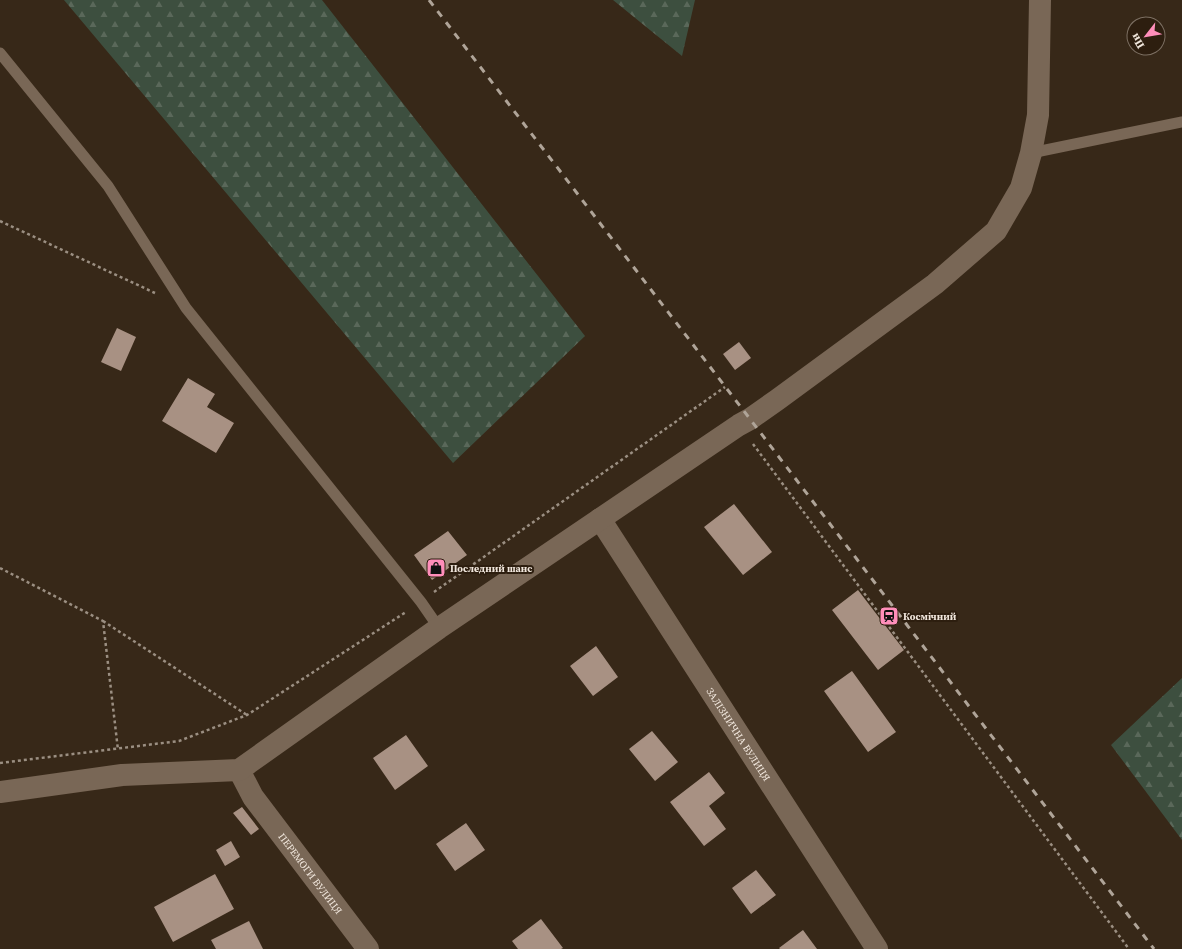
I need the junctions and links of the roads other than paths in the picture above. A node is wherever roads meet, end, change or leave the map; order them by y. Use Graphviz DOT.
graph roads {
  1 [pos="1040,0"];
  2 [pos="0,52"];
  3 [pos="1182,122"];
  4 [pos="1031,153"];
  5 [pos="600,520"];
  6 [pos="438,628"];
  7 [pos="239,770"];
  8 [pos="0,792"];
  9 [pos="368,949"];
  10 [pos="877,949"];
  1 -- 4 [label="main road"];
  2 -- 6 [label="lane"];
  3 -- 4 [label="lane"];
  4 -- 5 [label="main road"];
  5 -- 6 [label="main road"];
  5 -- 10 [label="main road, ЗАЛІЗНИЧНА ВУЛИЦЯ"];
  6 -- 7 [label="main road"];
  7 -- 8 [label="main road"];
  7 -- 9 [label="main road, ПЕРЕМОГИ ВУЛИЦЯ"];
}
